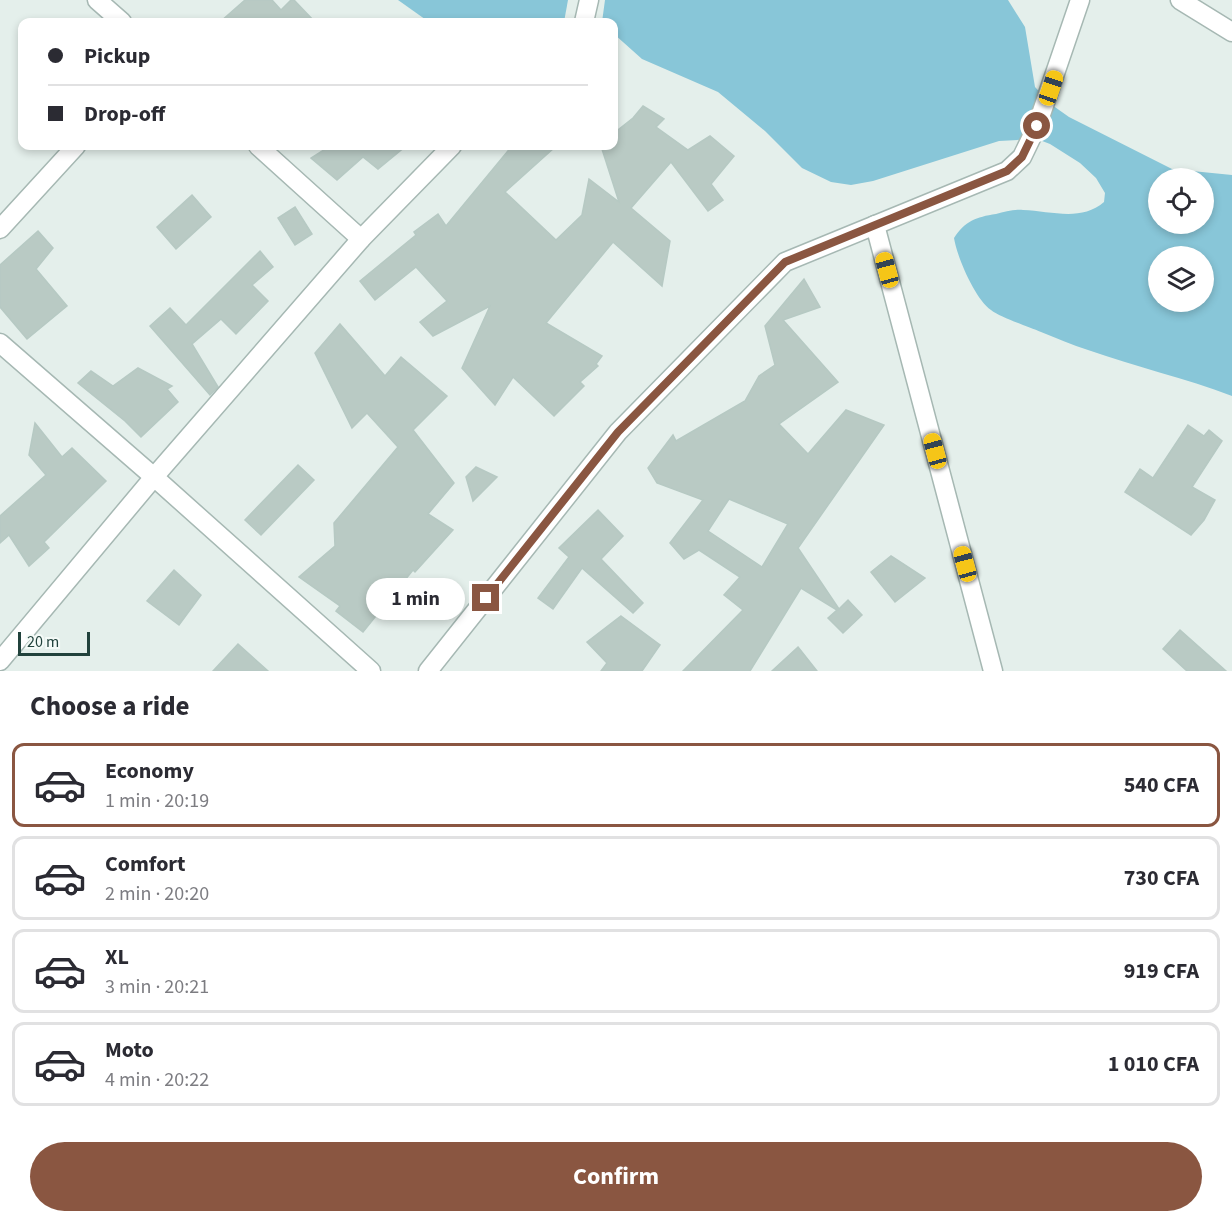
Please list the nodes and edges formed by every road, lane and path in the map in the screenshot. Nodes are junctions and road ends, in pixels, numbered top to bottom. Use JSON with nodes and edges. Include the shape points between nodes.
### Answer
{"nodes":[{"id":1,"x":97,"y":0,"type":"edge"},
{"id":2,"x":589,"y":0,"type":"edge"},
{"id":3,"x":1080,"y":0,"type":"edge"},
{"id":4,"x":1180,"y":0,"type":"edge"},
{"id":5,"x":117,"y":18,"type":"edge"},
{"id":6,"x":585,"y":18,"type":"edge"},
{"id":7,"x":1232,"y":32,"type":"edge"},
{"id":8,"x":72,"y":150,"type":"edge"},
{"id":9,"x":262,"y":150,"type":"edge"},
{"id":10,"x":448,"y":150,"type":"edge"},
{"id":11,"x":875,"y":225,"type":"junction"},
{"id":12,"x":0,"y":229,"type":"edge"},
{"id":13,"x":361,"y":239,"type":"junction"},
{"id":14,"x":0,"y":343,"type":"edge"},
{"id":15,"x":154,"y":477,"type":"junction"},
{"id":16,"x":0,"y":661,"type":"edge"},
{"id":17,"x":371,"y":671,"type":"edge"},
{"id":18,"x":428,"y":671,"type":"edge"},
{"id":19,"x":993,"y":671,"type":"edge"}],
"edges":[{"from":1,"to":5,"type":"street"},
{"from":2,"to":6,"type":"street"},
{"from":3,"to":11,"type":"street","via":[[1037,126],[1022,157],[1007,171]]},
{"from":4,"to":7,"type":"street"},
{"from":8,"to":12,"type":"street"},
{"from":9,"to":13,"type":"street"},
{"from":10,"to":13,"type":"street"},
{"from":11,"to":18,"type":"street","via":[[785,262],[618,432]]},
{"from":11,"to":19,"type":"street"},
{"from":13,"to":15,"type":"street"},
{"from":14,"to":15,"type":"street"},
{"from":15,"to":16,"type":"street"},
{"from":15,"to":17,"type":"street"}]}
